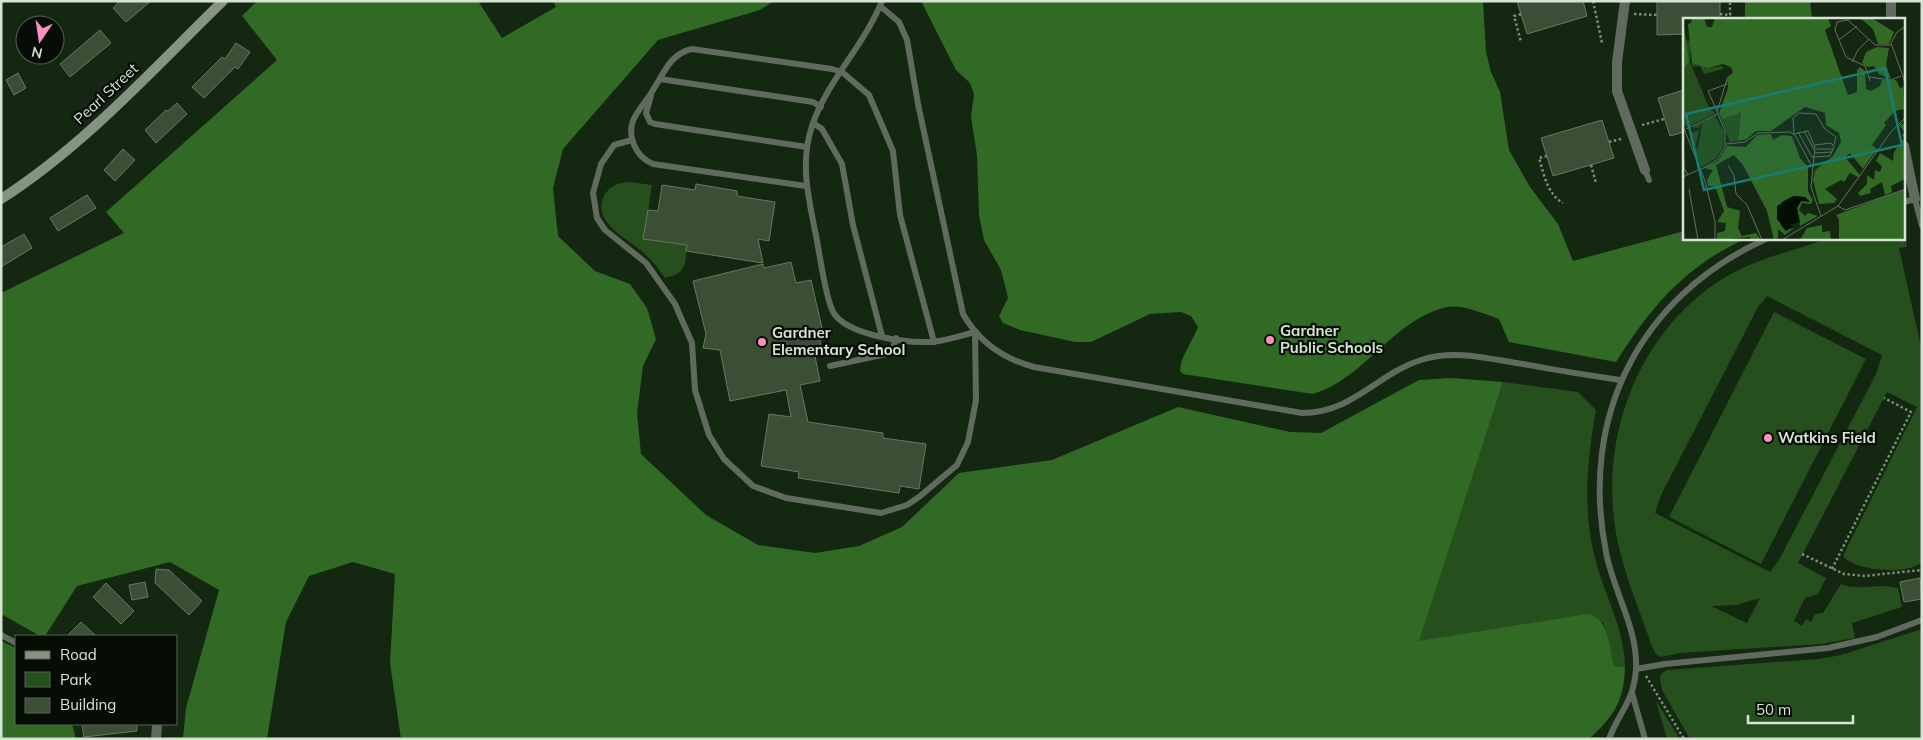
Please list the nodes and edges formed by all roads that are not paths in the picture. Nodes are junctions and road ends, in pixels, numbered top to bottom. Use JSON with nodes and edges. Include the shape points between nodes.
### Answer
{"nodes":[{"id":1,"x":223,"y":1,"type":"edge"},
{"id":2,"x":1625,"y":1,"type":"edge"},
{"id":3,"x":1891,"y":1,"type":"edge"},
{"id":4,"x":881,"y":4,"type":"edge"},
{"id":5,"x":1891,"y":18,"type":"edge"},
{"id":6,"x":842,"y":72,"type":"junction"},
{"id":7,"x":660,"y":79,"type":"junction"},
{"id":8,"x":652,"y":93,"type":"junction"},
{"id":9,"x":821,"y":107,"type":"junction"},
{"id":10,"x":813,"y":123,"type":"junction"},
{"id":11,"x":632,"y":140,"type":"junction"},
{"id":12,"x":806,"y":147,"type":"junction"},
{"id":13,"x":1906,"y":154,"type":"edge"},
{"id":14,"x":1647,"y":175,"type":"dead end"},
{"id":15,"x":806,"y":186,"type":"junction"},
{"id":16,"x":1,"y":199,"type":"edge"},
{"id":17,"x":1918,"y":203,"type":"edge"},
{"id":18,"x":1922,"y":226,"type":"edge"},
{"id":19,"x":1764,"y":240,"type":"edge"},
{"id":20,"x":975,"y":332,"type":"junction"},
{"id":21,"x":882,"y":336,"type":"junction"},
{"id":22,"x":896,"y":338,"type":"junction"},
{"id":23,"x":934,"y":342,"type":"junction"},
{"id":24,"x":830,"y":366,"type":"dead end"},
{"id":25,"x":1620,"y":380,"type":"junction"},
{"id":26,"x":1922,"y":620,"type":"edge"},
{"id":27,"x":1,"y":635,"type":"edge"},
{"id":28,"x":15,"y":642,"type":"edge"},
{"id":29,"x":1638,"y":669,"type":"junction"},
{"id":30,"x":1632,"y":692,"type":"junction"},
{"id":31,"x":157,"y":725,"type":"edge"},
{"id":32,"x":156,"y":739,"type":"edge"},
{"id":33,"x":1609,"y":739,"type":"edge"},
{"id":34,"x":1645,"y":739,"type":"edge"}],
"edges":[{"from":1,"to":16,"type":"main road","name":"Pearl Street","via":[[76,143]]},
{"from":2,"to":14,"type":"street","via":[[1617,82],[1619,99]]},
{"from":3,"to":5,"type":"street"},
{"from":4,"to":6,"type":"lane"},
{"from":4,"to":20,"type":"lane","via":[[905,32],[958,296],[963,314]]},
{"from":6,"to":7,"type":"lane","via":[[692,49],[671,60]]},
{"from":6,"to":9,"type":"lane"},
{"from":6,"to":23,"type":"lane","via":[[869,95],[892,150],[900,215]]},
{"from":7,"to":8,"type":"lane"},
{"from":7,"to":9,"type":"lane","via":[[813,102]]},
{"from":8,"to":11,"type":"lane","via":[[633,118]]},
{"from":8,"to":12,"type":"lane","via":[[646,113],[650,122],[655,124]]},
{"from":9,"to":10,"type":"lane"},
{"from":10,"to":12,"type":"lane"},
{"from":10,"to":21,"type":"lane","via":[[820,126],[842,164],[853,225]]},
{"from":11,"to":15,"type":"lane","via":[[642,157],[659,166]]},
{"from":11,"to":20,"type":"lane","via":[[614,146],[601,164],[593,193],[597,218],[605,230],[646,263],[675,304],[692,343],[695,390],[709,435],[728,464],[753,486],[786,498],[873,512],[894,510],[919,497],[957,465],[968,442],[976,400]]},
{"from":12,"to":15,"type":"lane"},
{"from":13,"to":17,"type":"street"},
{"from":15,"to":21,"type":"lane","via":[[832,311],[848,327]]},
{"from":17,"to":18,"type":"lane"},
{"from":19,"to":25,"type":"lane","via":[[1725,260],[1678,299],[1646,335]]},
{"from":20,"to":23,"type":"lane"},
{"from":20,"to":25,"type":"lane","via":[[1009,359],[1034,367],[1302,413],[1342,406],[1409,364],[1444,355],[1470,356]]},
{"from":21,"to":22,"type":"lane"},
{"from":22,"to":23,"type":"lane"},
{"from":22,"to":24,"type":"lane","via":[[893,348],[886,354]]},
{"from":25,"to":29,"type":"lane","via":[[1606,424],[1599,501],[1606,555],[1630,626]]},
{"from":26,"to":29,"type":"lane","via":[[1877,637],[1828,648]]},
{"from":27,"to":28,"type":"lane"},
{"from":29,"to":30,"type":"lane"},
{"from":30,"to":33,"type":"lane","via":[[1628,706]]},
{"from":30,"to":34,"type":"lane"},
{"from":31,"to":32,"type":"street"}]}
